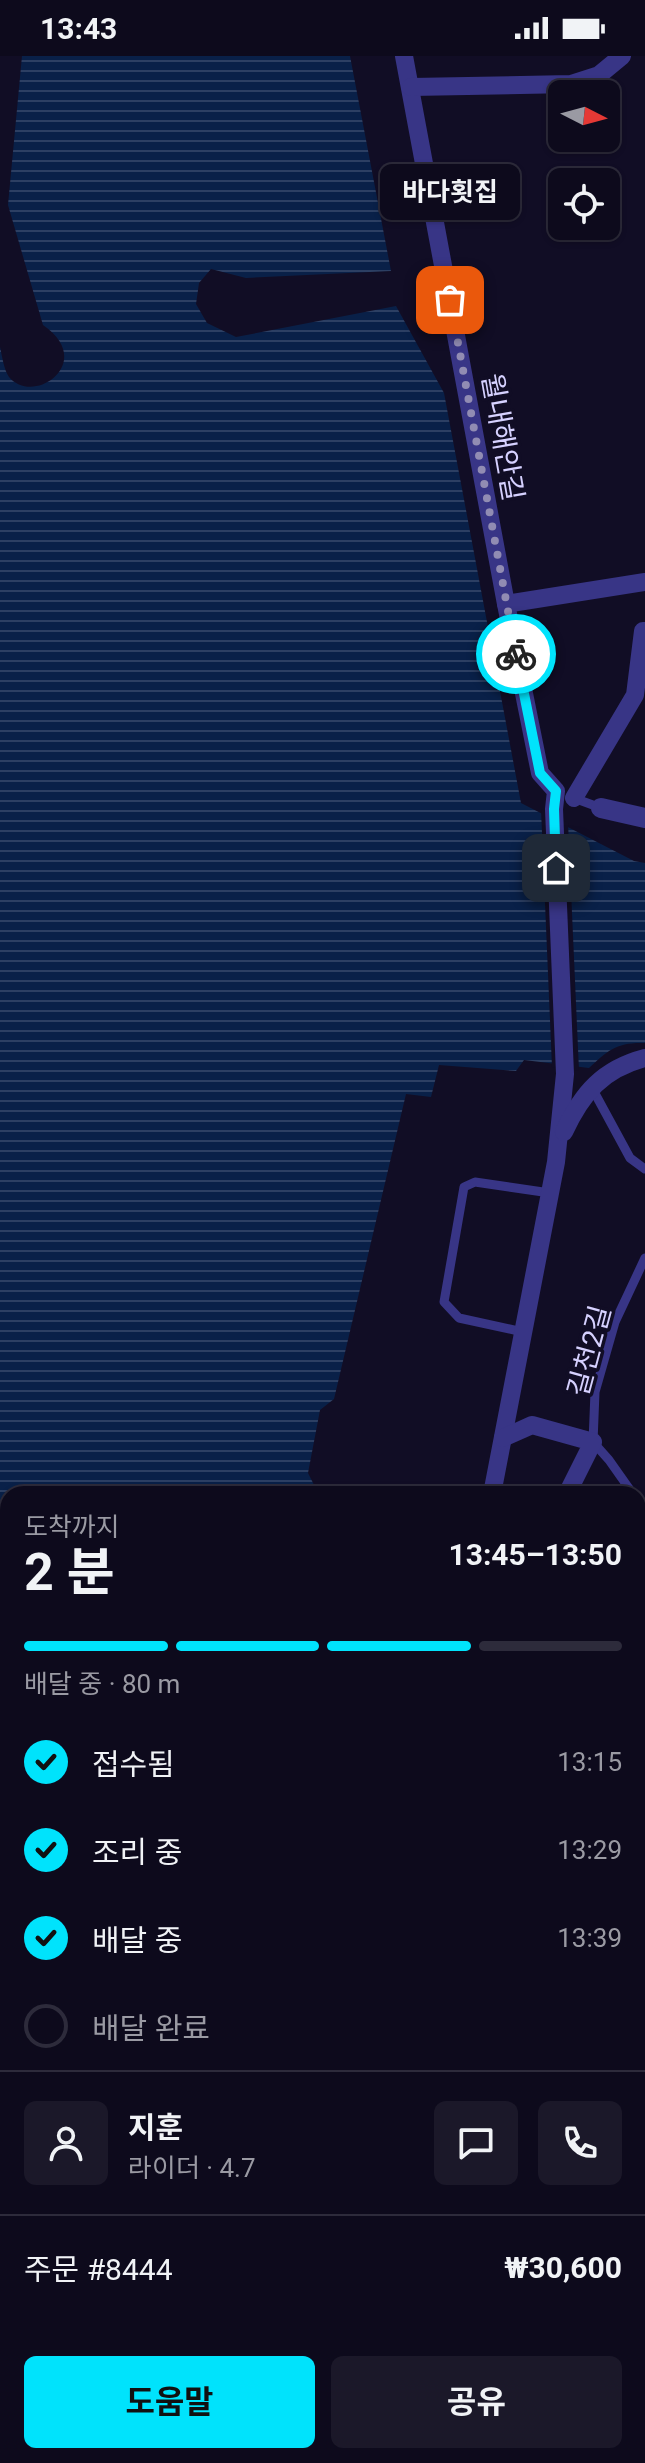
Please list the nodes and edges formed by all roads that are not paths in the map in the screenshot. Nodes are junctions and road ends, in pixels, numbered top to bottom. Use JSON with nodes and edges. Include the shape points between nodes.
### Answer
{"nodes":[{"id":1,"x":404,"y":56,"type":"edge"},
{"id":2,"x":622,"y":56,"type":"edge"},
{"id":3,"x":411,"y":87,"type":"junction"},
{"id":4,"x":645,"y":582,"type":"edge"},
{"id":5,"x":506,"y":604,"type":"junction"},
{"id":6,"x":645,"y":631,"type":"edge"},
{"id":7,"x":562,"y":799,"type":"junction"},
{"id":8,"x":601,"y":808,"type":"joint"},
{"id":9,"x":645,"y":818,"type":"edge"},
{"id":10,"x":645,"y":1058,"type":"edge"},
{"id":11,"x":592,"y":1088,"type":"junction"},
{"id":12,"x":556,"y":1162,"type":"junction"},
{"id":13,"x":645,"y":1169,"type":"edge"},
{"id":14,"x":550,"y":1193,"type":"junction"},
{"id":15,"x":645,"y":1258,"type":"edge"},
{"id":16,"x":523,"y":1332,"type":"junction"},
{"id":17,"x":503,"y":1438,"type":"junction"},
{"id":18,"x":593,"y":1442,"type":"junction"},
{"id":19,"x":494,"y":1486,"type":"edge"},
{"id":20,"x":571,"y":1486,"type":"edge"},
{"id":21,"x":627,"y":1486,"type":"edge"}],
"edges":[{"from":1,"to":3,"type":"street","name":"월내해안길"},
{"from":2,"to":3,"type":"street","via":[[599,75],[571,84]]},
{"from":3,"to":5,"type":"street","name":"월내해안길"},
{"from":4,"to":5,"type":"street"},
{"from":5,"to":7,"type":"street","name":"월내해안길","via":[[540,773]]},
{"from":6,"to":7,"type":"street","via":[[635,695]]},
{"from":7,"to":8,"type":"lane"},
{"from":7,"to":12,"type":"street","via":[[565,1074]]},
{"from":8,"to":9,"type":"street"},
{"from":10,"to":11,"type":"street","via":[[617,1067]]},
{"from":11,"to":12,"type":"street","via":[[565,1130]]},
{"from":11,"to":13,"type":"lane","via":[[630,1158]]},
{"from":12,"to":14,"type":"street"},
{"from":14,"to":16,"type":"street"},
{"from":14,"to":16,"type":"lane","via":[[475,1182],[464,1187],[444,1302],[459,1318]]},
{"from":15,"to":18,"type":"lane","name":"길천2길","via":[[615,1322],[595,1392]]},
{"from":16,"to":17,"type":"street"},
{"from":17,"to":18,"type":"street","via":[[532,1425]]},
{"from":17,"to":19,"type":"street"},
{"from":18,"to":20,"type":"street"},
{"from":18,"to":21,"type":"lane","name":"길천2길"}]}
